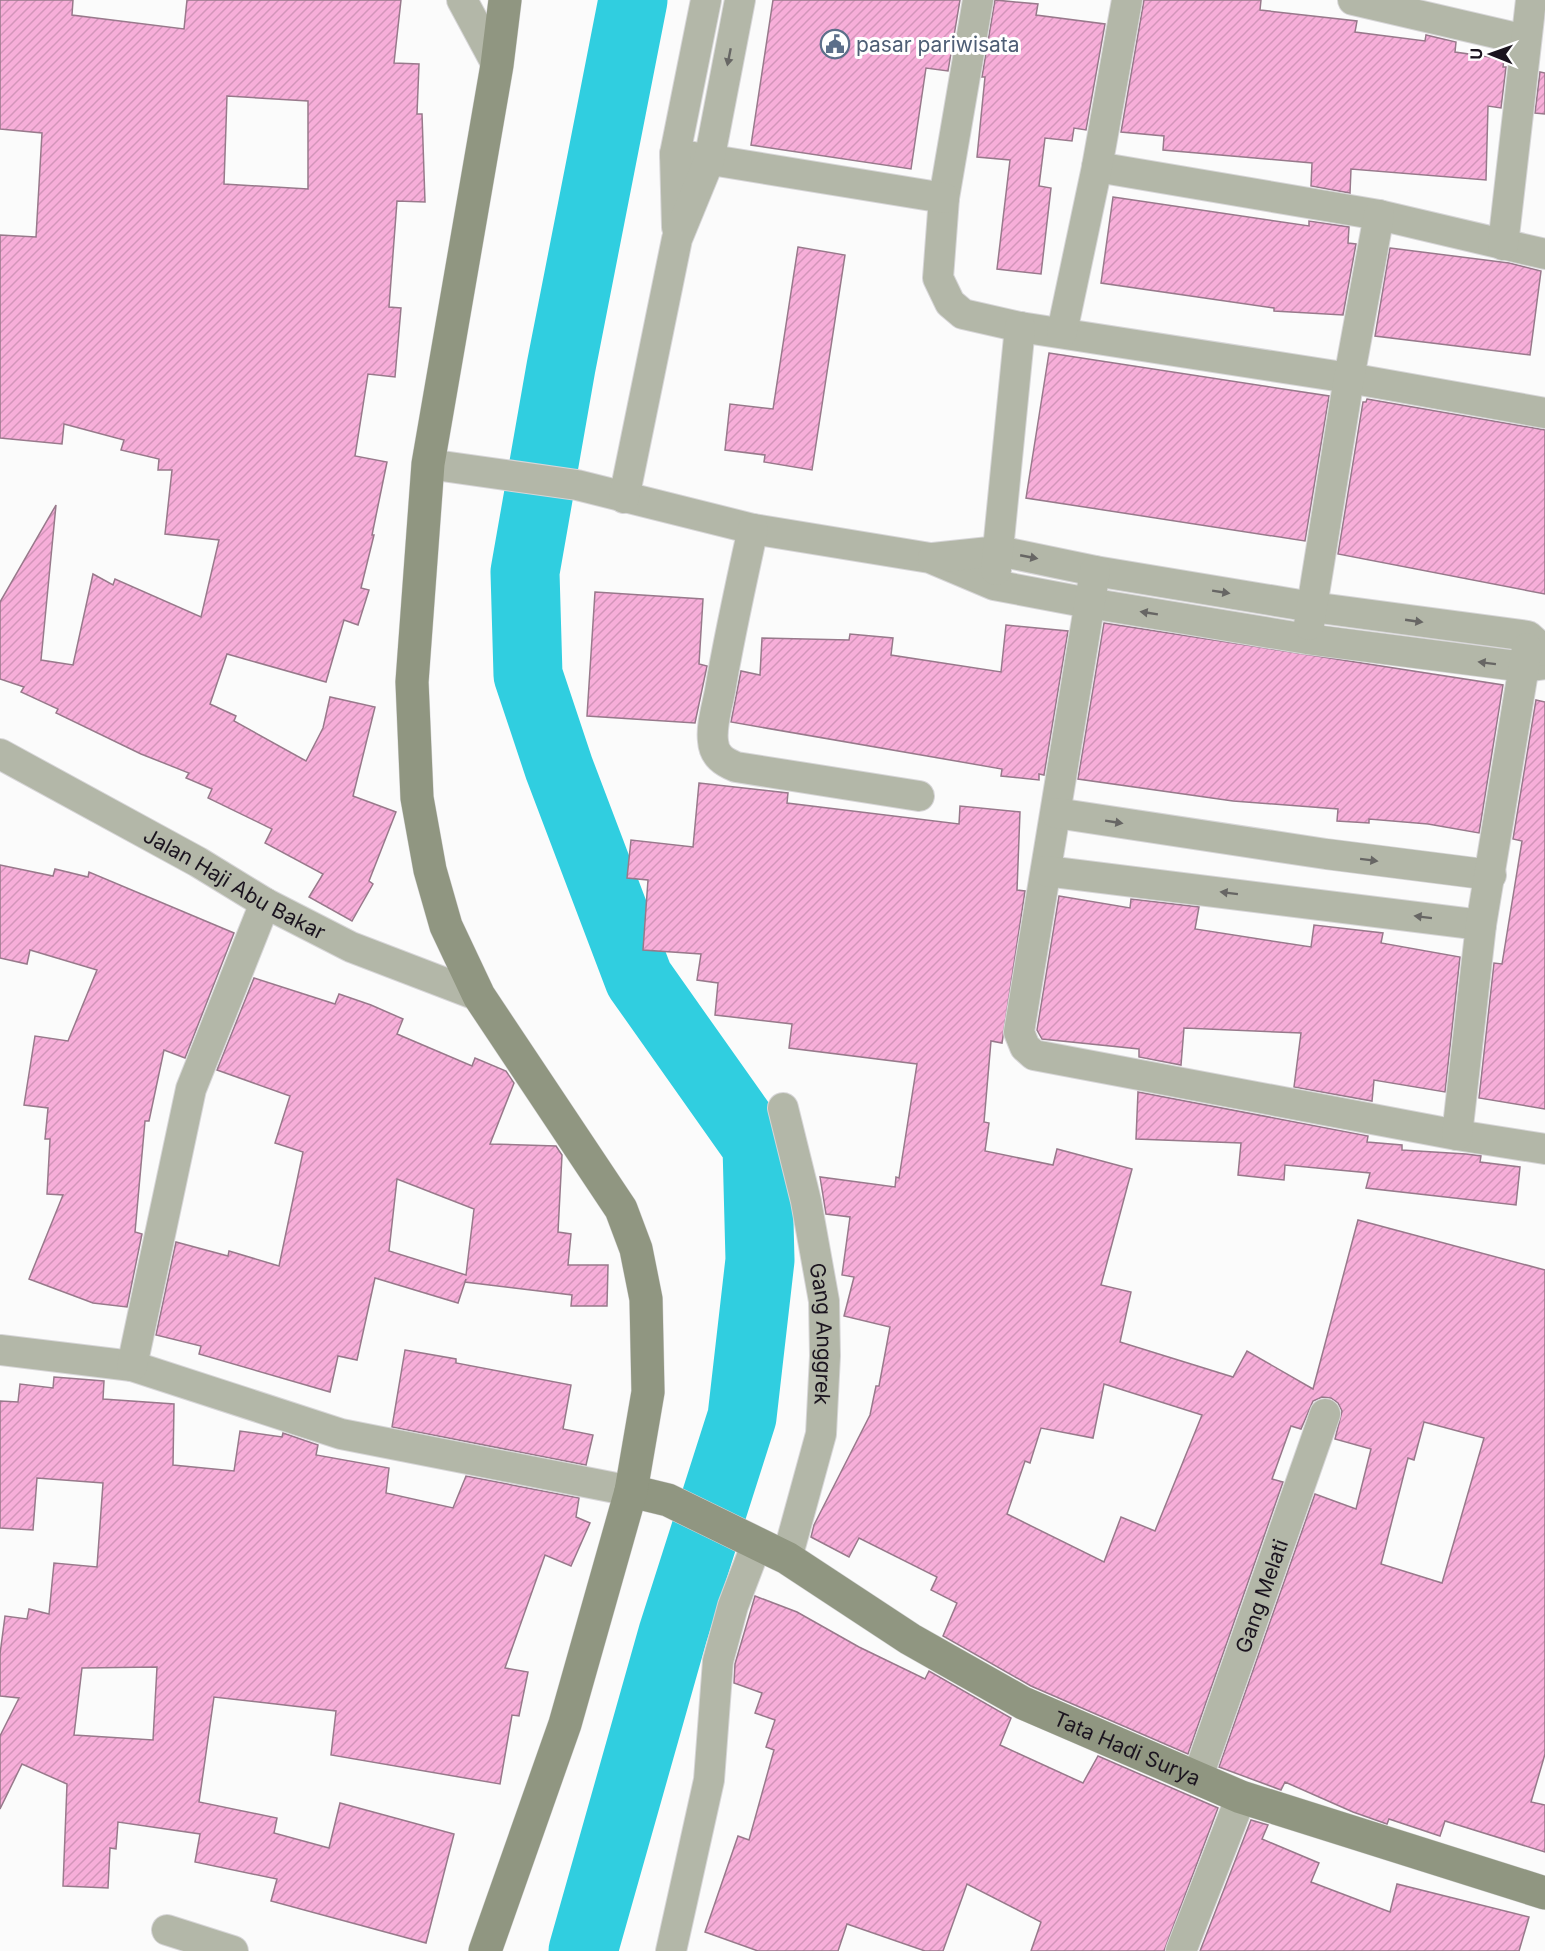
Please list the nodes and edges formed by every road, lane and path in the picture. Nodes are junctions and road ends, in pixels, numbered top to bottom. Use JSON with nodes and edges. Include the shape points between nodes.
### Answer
{"nodes":[{"id":1,"x":462,"y":0,"type":"edge"},
{"id":2,"x":705,"y":0,"type":"edge"},
{"id":3,"x":740,"y":0,"type":"edge"},
{"id":4,"x":978,"y":0,"type":"edge"},
{"id":5,"x":1128,"y":0,"type":"edge"},
{"id":6,"x":1353,"y":0,"type":"edge"},
{"id":7,"x":1531,"y":0,"type":"edge"},
{"id":8,"x":506,"y":5,"type":"edge"},
{"id":9,"x":1525,"y":40,"type":"junction"},
{"id":10,"x":497,"y":65,"type":"junction"},
{"id":11,"x":675,"y":154,"type":"junction"},
{"id":12,"x":709,"y":161,"type":"junction"},
{"id":13,"x":1098,"y":167,"type":"junction"},
{"id":14,"x":944,"y":198,"type":"junction"},
{"id":15,"x":1379,"y":215,"type":"junction"},
{"id":16,"x":677,"y":239,"type":"junction"},
{"id":17,"x":1503,"y":244,"type":"junction"},
{"id":18,"x":1545,"y":254,"type":"edge"},
{"id":19,"x":1020,"y":327,"type":"junction"},
{"id":20,"x":1062,"y":332,"type":"junction"},
{"id":21,"x":1349,"y":378,"type":"junction"},
{"id":22,"x":1545,"y":413,"type":"edge"},
{"id":23,"x":428,"y":464,"type":"junction"},
{"id":24,"x":624,"y":498,"type":"junction"},
{"id":25,"x":753,"y":529,"type":"junction"},
{"id":26,"x":999,"y":551,"type":"junction"},
{"id":27,"x":930,"y":558,"type":"junction"},
{"id":28,"x":1095,"y":571,"type":"junction"},
{"id":29,"x":994,"y":585,"type":"junction"},
{"id":30,"x":1089,"y":603,"type":"junction"},
{"id":31,"x":1312,"y":607,"type":"junction"},
{"id":32,"x":1307,"y":639,"type":"junction"},
{"id":33,"x":1536,"y":655,"type":"edge"},
{"id":34,"x":0,"y":754,"type":"edge"},
{"id":35,"x":919,"y":796,"type":"dead end"},
{"id":36,"x":1056,"y":813,"type":"junction"},
{"id":37,"x":1326,"y":854,"type":"junction"},
{"id":38,"x":1046,"y":871,"type":"junction"},
{"id":39,"x":1491,"y":875,"type":"junction"},
{"id":40,"x":265,"y":903,"type":"junction"},
{"id":41,"x":1318,"y":903,"type":"junction"},
{"id":42,"x":1481,"y":925,"type":"junction"},
{"id":43,"x":479,"y":996,"type":"junction"},
{"id":44,"x":783,"y":1108,"type":"dead end"},
{"id":45,"x":1457,"y":1135,"type":"junction"},
{"id":46,"x":1545,"y":1149,"type":"edge"},
{"id":47,"x":0,"y":1350,"type":"edge"},
{"id":48,"x":132,"y":1366,"type":"junction"},
{"id":49,"x":1325,"y":1414,"type":"dead end"},
{"id":50,"x":632,"y":1491,"type":"junction"},
{"id":51,"x":748,"y":1539,"type":"junction"},
{"id":52,"x":788,"y":1558,"type":"junction"},
{"id":53,"x":1197,"y":1779,"type":"junction"},
{"id":54,"x":1241,"y":1797,"type":"junction"},
{"id":55,"x":1545,"y":1893,"type":"edge"},
{"id":56,"x":167,"y":1930,"type":"dead end"},
{"id":57,"x":233,"y":1951,"type":"edge"},
{"id":58,"x":485,"y":1951,"type":"edge"},
{"id":59,"x":671,"y":1951,"type":"edge"},
{"id":60,"x":1181,"y":1951,"type":"edge"}],
"edges":[{"from":1,"to":10,"type":"street"},
{"from":2,"to":11,"type":"street"},
{"from":3,"to":12,"type":"street","one_way":true},
{"from":4,"to":14,"type":"street"},
{"from":5,"to":13,"type":"street"},
{"from":6,"to":9,"type":"street"},
{"from":7,"to":9,"type":"street"},
{"from":8,"to":10,"type":"street"},
{"from":9,"to":17,"type":"street"},
{"from":10,"to":23,"type":"street"},
{"from":11,"to":12,"type":"street"},
{"from":11,"to":16,"type":"street"},
{"from":12,"to":14,"type":"street"},
{"from":12,"to":16,"type":"street"},
{"from":13,"to":15,"type":"street"},
{"from":13,"to":20,"type":"street"},
{"from":14,"to":19,"type":"street","via":[[938,278],[943,292],[963,314]]},
{"from":15,"to":17,"type":"street"},
{"from":15,"to":21,"type":"street"},
{"from":16,"to":24,"type":"street"},
{"from":17,"to":18,"type":"street"},
{"from":19,"to":20,"type":"street"},
{"from":19,"to":26,"type":"street"},
{"from":20,"to":21,"type":"street"},
{"from":21,"to":22,"type":"street"},
{"from":21,"to":31,"type":"street"},
{"from":23,"to":24,"type":"street","via":[[560,482]]},
{"from":23,"to":43,"type":"street","via":[[412,682],[417,798],[430,870],[446,926]]},
{"from":24,"to":25,"type":"street"},
{"from":25,"to":27,"type":"street"},
{"from":25,"to":35,"type":"street","via":[[729,634],[712,740],[718,755],[736,767]]},
{"from":26,"to":27,"type":"street"},
{"from":26,"to":28,"type":"street","one_way":true},
{"from":26,"to":29,"type":"street"},
{"from":27,"to":29,"type":"street"},
{"from":28,"to":30,"type":"street"},
{"from":28,"to":31,"type":"street","one_way":true},
{"from":29,"to":30,"type":"street"},
{"from":32,"to":30,"type":"street","one_way":true},
{"from":30,"to":36,"type":"street"},
{"from":31,"to":32,"type":"street"},
{"from":31,"to":33,"type":"street","one_way":true},
{"from":33,"to":32,"type":"street","one_way":true},
{"from":33,"to":39,"type":"street"},
{"from":34,"to":40,"type":"street","name":"Jalan Haji Abu Bakar"},
{"from":36,"to":37,"type":"street","one_way":true},
{"from":36,"to":38,"type":"street"},
{"from":37,"to":39,"type":"street","one_way":true},
{"from":37,"to":41,"type":"street"},
{"from":41,"to":38,"type":"street","one_way":true},
{"from":38,"to":45,"type":"street","via":[[1019,1032],[1021,1041],[1034,1054]]},
{"from":39,"to":42,"type":"street"},
{"from":40,"to":43,"type":"street","name":"Jalan Haji Abu Bakar","via":[[351,946]]},
{"from":40,"to":48,"type":"street","via":[[191,1089]]},
{"from":42,"to":41,"type":"street","one_way":true},
{"from":42,"to":45,"type":"street"},
{"from":43,"to":50,"type":"street","via":[[621,1209],[636,1249],[646,1299],[648,1392]]},
{"from":44,"to":52,"type":"street","name":"Gang Anggrek","via":[[823,1291],[825,1356],[821,1434]]},
{"from":45,"to":46,"type":"street"},
{"from":47,"to":48,"type":"street"},
{"from":48,"to":50,"type":"street","via":[[341,1434]]},
{"from":49,"to":53,"type":"street","name":"Gang Melati"},
{"from":50,"to":51,"type":"street","name":"Tata Hadi Surya","via":[[668,1500]]},
{"from":50,"to":58,"type":"street","via":[[565,1724]]},
{"from":51,"to":52,"type":"street","name":"Tata Hadi Surya"},
{"from":51,"to":59,"type":"street","via":[[718,1661],[710,1780]]},
{"from":52,"to":53,"type":"street","name":"Tata Hadi Surya","via":[[910,1639],[1023,1702]]},
{"from":53,"to":54,"type":"street","name":"Tata Hadi Surya"},
{"from":54,"to":55,"type":"street","name":"Tata Hadi Surya"},
{"from":54,"to":60,"type":"street"},
{"from":56,"to":57,"type":"street"}]}
